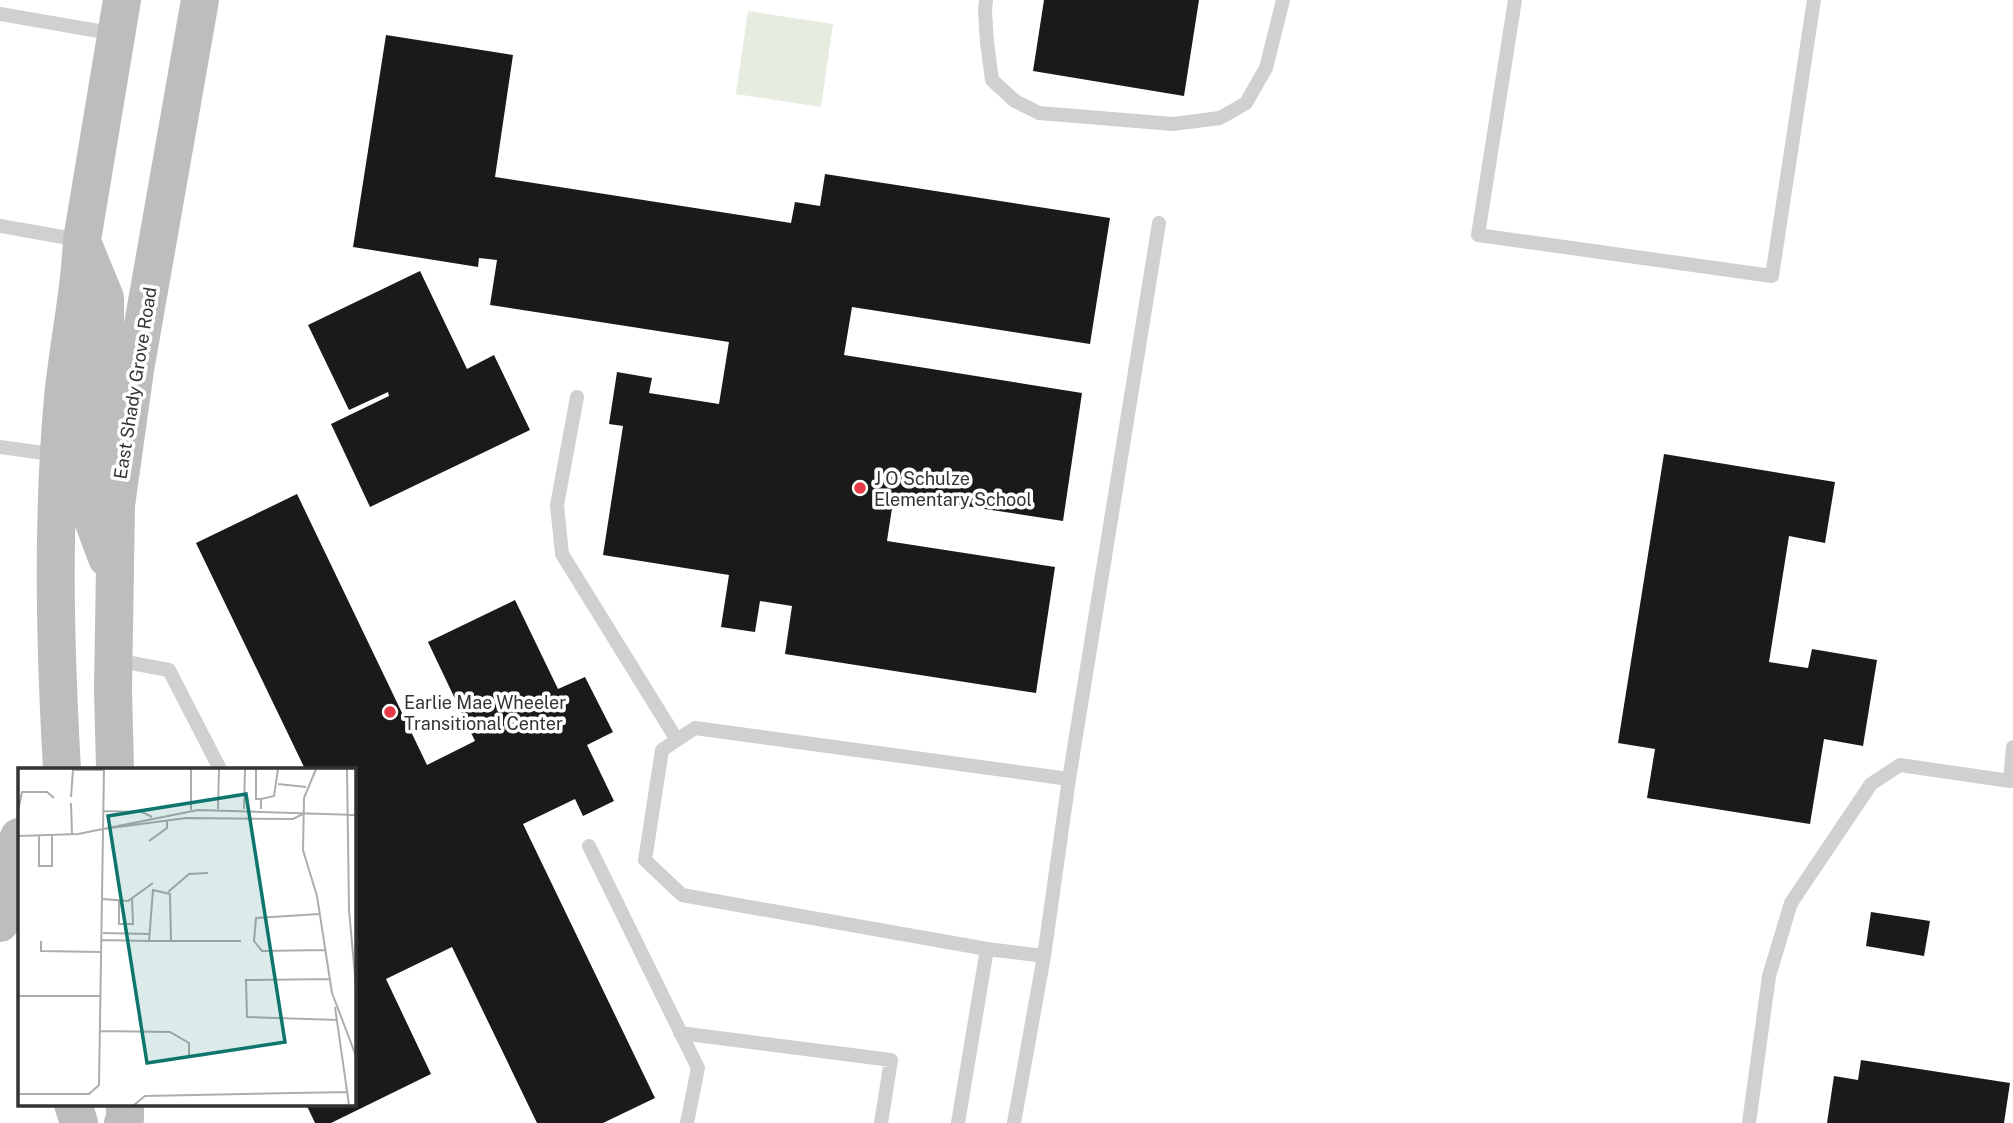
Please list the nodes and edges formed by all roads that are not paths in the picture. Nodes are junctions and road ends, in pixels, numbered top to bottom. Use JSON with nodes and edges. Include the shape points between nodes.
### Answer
{"nodes":[{"id":1,"x":200,"y":0,"type":"edge"},
{"id":2,"x":986,"y":0,"type":"edge"},
{"id":3,"x":1283,"y":0,"type":"edge"},
{"id":4,"x":1514,"y":0,"type":"edge"},
{"id":5,"x":1814,"y":0,"type":"edge"},
{"id":6,"x":0,"y":14,"type":"edge"},
{"id":7,"x":119,"y":17,"type":"edge"},
{"id":8,"x":1158,"y":223,"type":"dead end"},
{"id":9,"x":0,"y":226,"type":"edge"},
{"id":10,"x":82,"y":240,"type":"junction"},
{"id":11,"x":577,"y":397,"type":"dead end"},
{"id":12,"x":0,"y":447,"type":"edge"},
{"id":13,"x":60,"y":456,"type":"junction"},
{"id":14,"x":115,"y":580,"type":"junction"},
{"id":15,"x":113,"y":659,"type":"junction"},
{"id":16,"x":677,"y":740,"type":"junction"},
{"id":17,"x":2013,"y":747,"type":"edge"},
{"id":18,"x":62,"y":768,"type":"edge"},
{"id":19,"x":115,"y":768,"type":"edge"},
{"id":20,"x":219,"y":768,"type":"edge"},
{"id":21,"x":1069,"y":779,"type":"junction"},
{"id":22,"x":18,"y":839,"type":"edge"},
{"id":23,"x":589,"y":846,"type":"dead end"},
{"id":24,"x":0,"y":923,"type":"edge"},
{"id":25,"x":988,"y":949,"type":"junction"},
{"id":26,"x":1044,"y":956,"type":"junction"},
{"id":27,"x":680,"y":1033,"type":"junction"},
{"id":28,"x":74,"y":1106,"type":"edge"},
{"id":29,"x":79,"y":1123,"type":"edge"},
{"id":30,"x":687,"y":1123,"type":"edge"},
{"id":31,"x":881,"y":1123,"type":"edge"},
{"id":32,"x":958,"y":1123,"type":"edge"},
{"id":33,"x":1014,"y":1123,"type":"edge"},
{"id":34,"x":1749,"y":1123,"type":"edge"}],
"edges":[{"from":1,"to":14,"type":"main road","name":"East Shady Grove Road","via":[[135,370],[116,505]]},
{"from":2,"to":3,"type":"lane","via":[[992,80],[1015,101],[1039,113],[1173,124],[1220,118],[1246,103],[1266,68]]},
{"from":4,"to":5,"type":"lane","via":[[1478,235],[1772,276]]},
{"from":6,"to":7,"type":"lane"},
{"from":7,"to":10,"type":"main road"},
{"from":8,"to":21,"type":"lane"},
{"from":9,"to":10,"type":"lane"},
{"from":10,"to":13,"type":"main road"},
{"from":10,"to":14,"type":"main road","via":[[105,298],[105,361],[87,474],[87,504]]},
{"from":11,"to":16,"type":"lane","via":[[557,505],[562,554]]},
{"from":12,"to":13,"type":"lane"},
{"from":13,"to":18,"type":"main road","via":[[57,675]]},
{"from":14,"to":15,"type":"main road","name":"East Shady Grove Road"},
{"from":15,"to":19,"type":"main road","name":"East Shady Grove Road"},
{"from":15,"to":20,"type":"lane","via":[[169,670]]},
{"from":16,"to":21,"type":"lane","via":[[695,728]]},
{"from":16,"to":25,"type":"lane","via":[[662,750],[645,860],[682,895]]},
{"from":17,"to":34,"type":"lane","via":[[2010,781],[1900,765],[1871,784],[1791,902],[1769,976]]},
{"from":21,"to":26,"type":"lane"},
{"from":22,"to":24,"type":"main road"},
{"from":23,"to":27,"type":"lane"},
{"from":25,"to":26,"type":"lane"},
{"from":25,"to":32,"type":"lane"},
{"from":26,"to":33,"type":"lane"},
{"from":27,"to":30,"type":"lane","via":[[698,1068]]},
{"from":27,"to":31,"type":"lane","via":[[891,1060]]},
{"from":28,"to":29,"type":"main road"}]}
